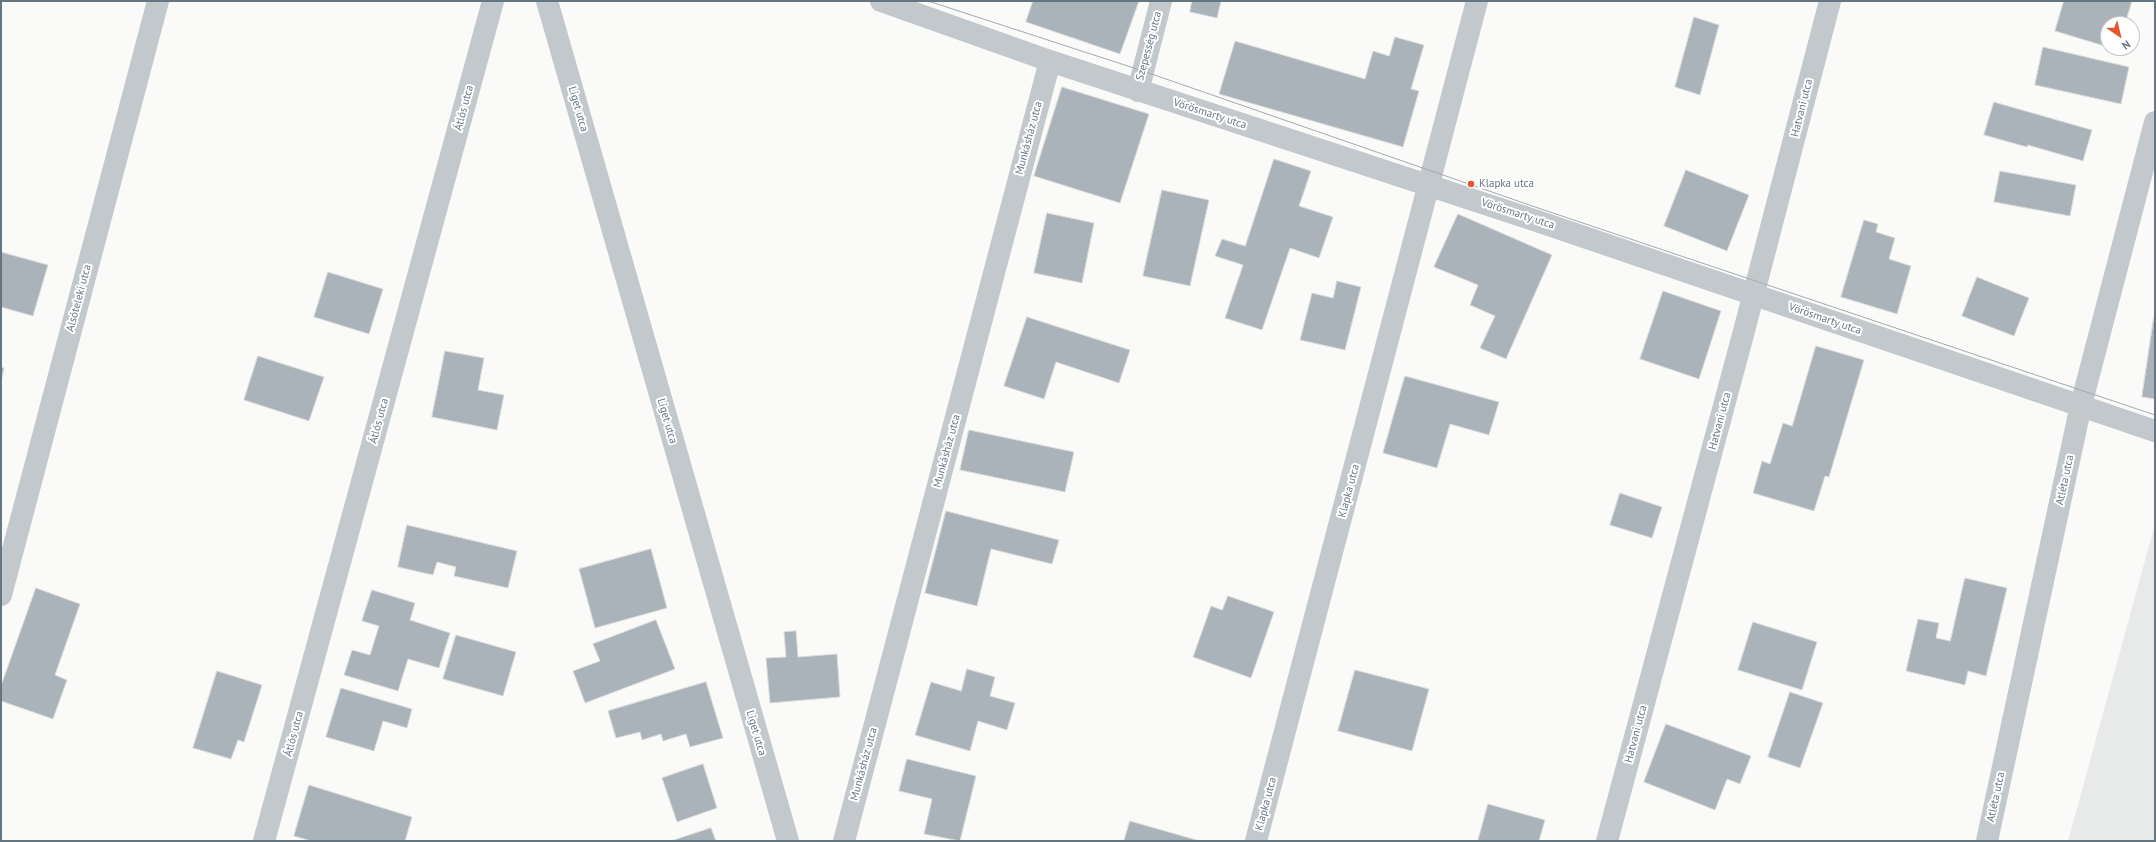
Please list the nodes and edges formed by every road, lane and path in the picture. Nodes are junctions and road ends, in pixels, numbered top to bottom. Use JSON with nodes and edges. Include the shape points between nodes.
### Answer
{"nodes":[{"id":1,"x":158,"y":1,"type":"edge"},
{"id":2,"x":493,"y":1,"type":"edge"},
{"id":3,"x":547,"y":1,"type":"edge"},
{"id":4,"x":1161,"y":1,"type":"edge"},
{"id":5,"x":1477,"y":1,"type":"edge"},
{"id":6,"x":1830,"y":1,"type":"edge"},
{"id":7,"x":888,"y":2,"type":"edge"},
{"id":8,"x":1050,"y":61,"type":"junction"},
{"id":9,"x":1138,"y":91,"type":"junction"},
{"id":10,"x":2155,"y":122,"type":"edge"},
{"id":11,"x":1430,"y":185,"type":"junction"},
{"id":12,"x":1754,"y":295,"type":"junction"},
{"id":13,"x":2081,"y":405,"type":"junction"},
{"id":14,"x":2155,"y":431,"type":"edge"},
{"id":15,"x":1,"y":595,"type":"edge"},
{"id":16,"x":264,"y":841,"type":"edge"},
{"id":17,"x":788,"y":841,"type":"edge"},
{"id":18,"x":844,"y":841,"type":"edge"},
{"id":19,"x":1256,"y":841,"type":"edge"},
{"id":20,"x":1607,"y":841,"type":"edge"},
{"id":21,"x":1987,"y":841,"type":"edge"}],
"edges":[{"from":1,"to":15,"type":"street","name":"Alsóteleki utca"},
{"from":2,"to":16,"type":"street","name":"Átlós utca"},
{"from":3,"to":17,"type":"street","name":"Liget utca"},
{"from":4,"to":9,"type":"street","name":"Szepesség utca"},
{"from":5,"to":11,"type":"street","name":"Klapka utca"},
{"from":6,"to":12,"type":"street","name":"Hatvani utca"},
{"from":7,"to":8,"type":"street","name":"Vörösmarty utca"},
{"from":8,"to":9,"type":"street","name":"Vörösmarty utca"},
{"from":8,"to":18,"type":"street","name":"Munkásház utca"},
{"from":9,"to":11,"type":"street","name":"Vörösmarty utca"},
{"from":10,"to":13,"type":"street","name":"Atléta utca"},
{"from":11,"to":12,"type":"street","name":"Vörösmarty utca"},
{"from":11,"to":19,"type":"street","name":"Klapka utca"},
{"from":12,"to":13,"type":"street","name":"Vörösmarty utca"},
{"from":12,"to":20,"type":"street","name":"Hatvani utca"},
{"from":13,"to":14,"type":"street","name":"Vörösmarty utca"},
{"from":13,"to":21,"type":"street","name":"Atléta utca"}]}
